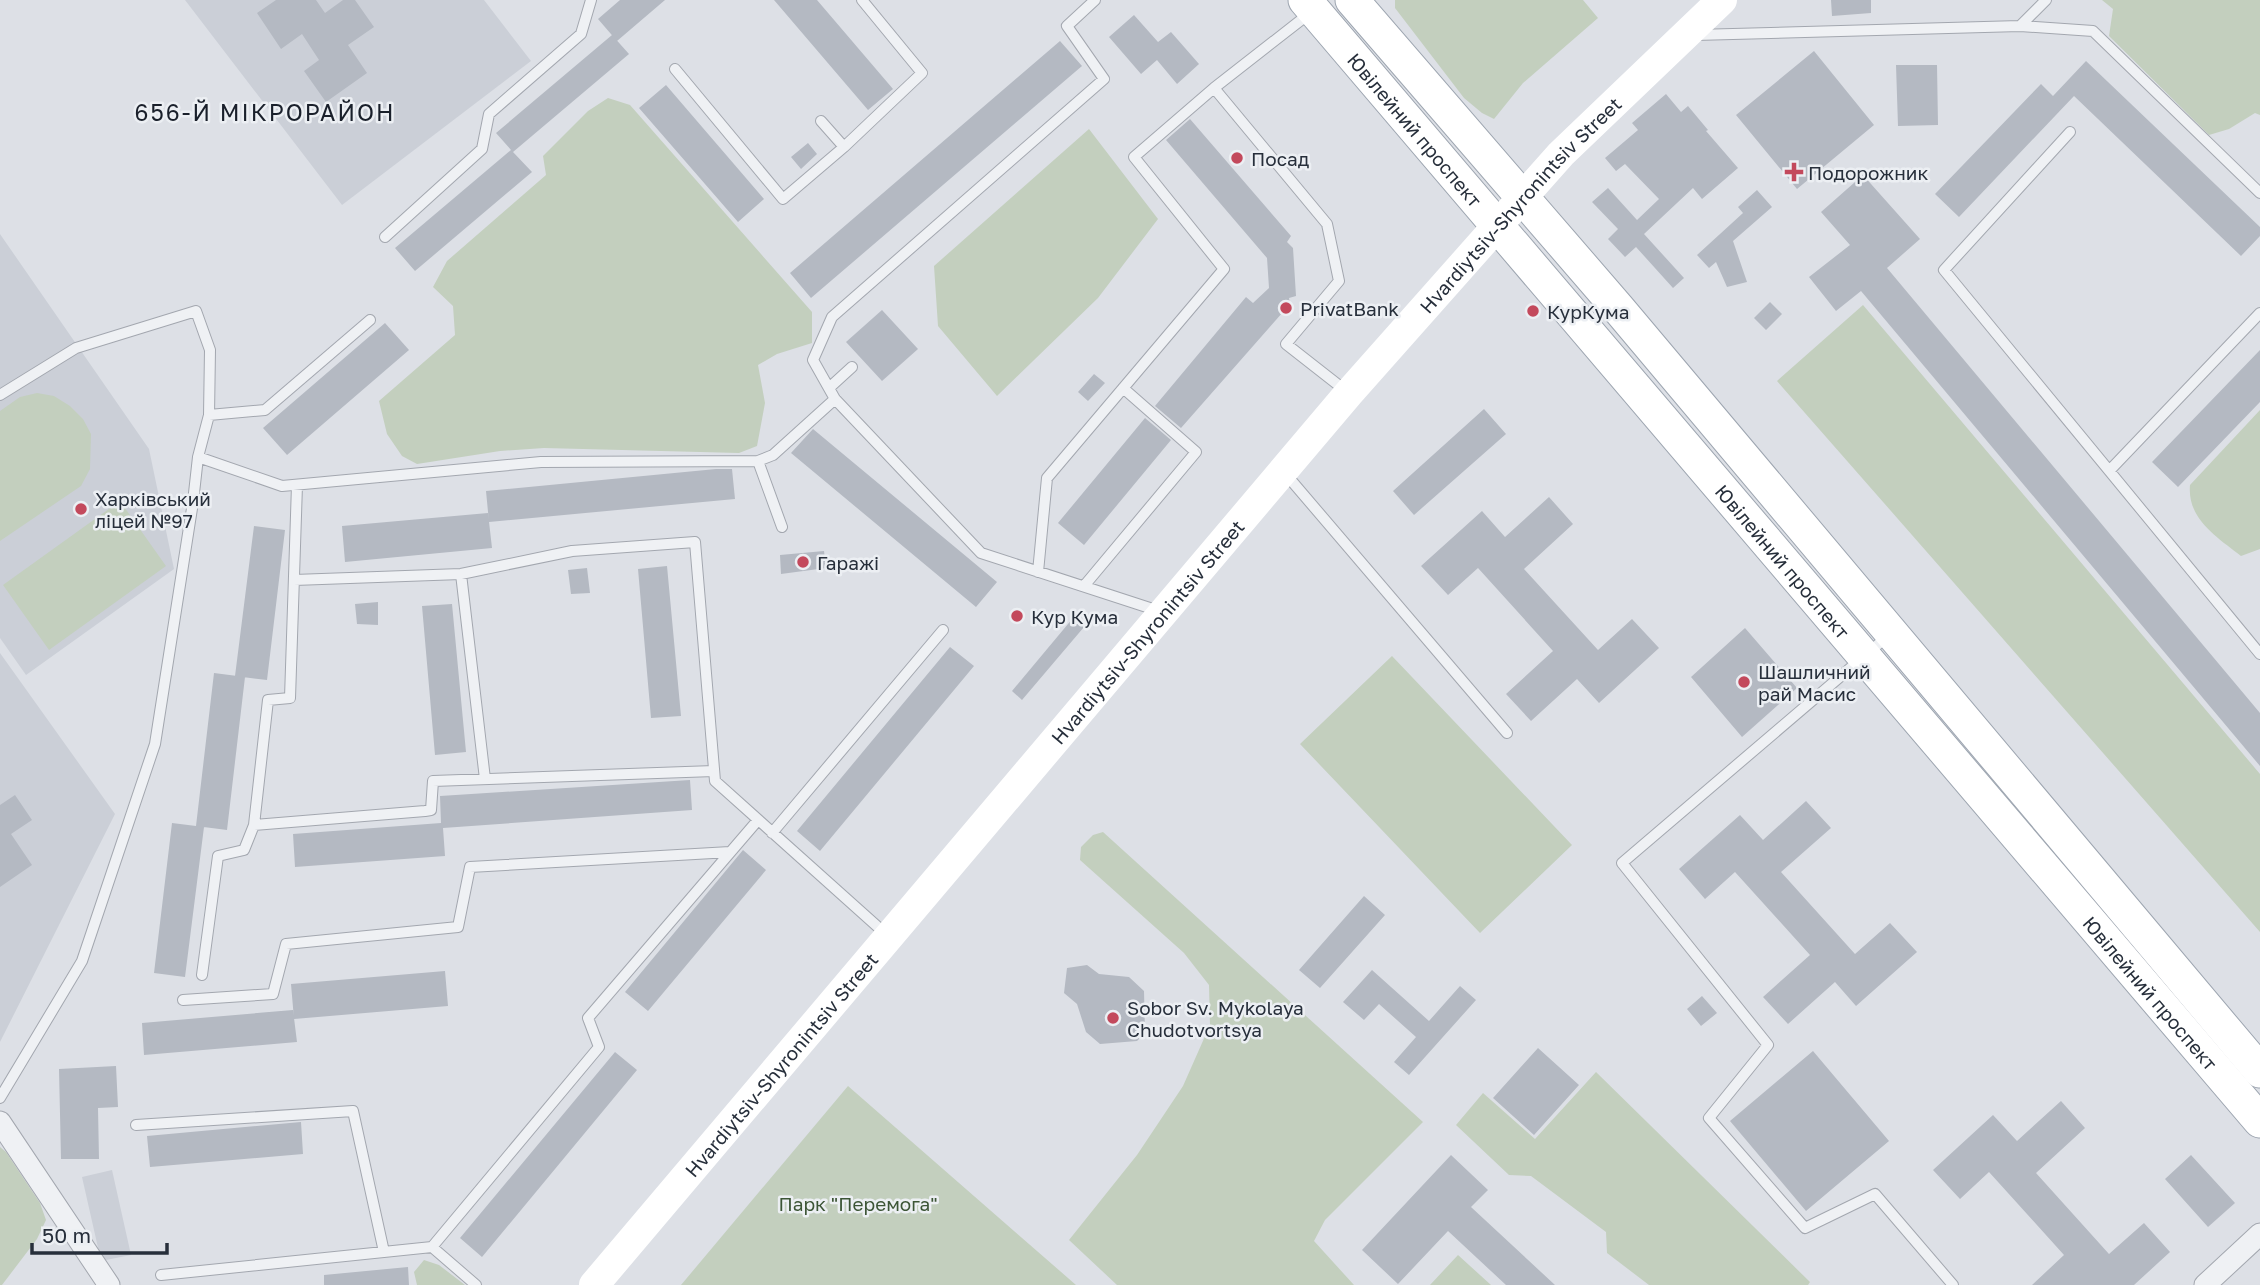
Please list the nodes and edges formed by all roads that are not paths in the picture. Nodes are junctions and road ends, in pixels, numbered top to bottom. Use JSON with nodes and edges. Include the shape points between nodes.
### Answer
{"nodes":[{"id":1,"x":591,"y":0,"type":"edge"},
{"id":2,"x":862,"y":0,"type":"edge"},
{"id":3,"x":1094,"y":0,"type":"edge"},
{"id":4,"x":1722,"y":0,"type":"edge"},
{"id":5,"x":2046,"y":0,"type":"edge"},
{"id":6,"x":1323,"y":3,"type":"edge"},
{"id":7,"x":2021,"y":26,"type":"junction"},
{"id":8,"x":1685,"y":36,"type":"junction"},
{"id":9,"x":675,"y":69,"type":"dead end"},
{"id":10,"x":1214,"y":88,"type":"junction"},
{"id":11,"x":821,"y":121,"type":"dead end"},
{"id":12,"x":2070,"y":132,"type":"dead end"},
{"id":13,"x":844,"y":147,"type":"junction"},
{"id":14,"x":2260,"y":193,"type":"edge"},
{"id":15,"x":1522,"y":197,"type":"junction"},
{"id":16,"x":1499,"y":226,"type":"junction"},
{"id":17,"x":385,"y":236,"type":"dead end"},
{"id":18,"x":2260,"y":313,"type":"edge"},
{"id":19,"x":370,"y":320,"type":"dead end"},
{"id":20,"x":852,"y":367,"type":"dead end"},
{"id":21,"x":829,"y":388,"type":"junction"},
{"id":22,"x":1123,"y":388,"type":"junction"},
{"id":23,"x":1349,"y":393,"type":"junction"},
{"id":24,"x":0,"y":395,"type":"edge"},
{"id":25,"x":835,"y":399,"type":"junction"},
{"id":26,"x":209,"y":415,"type":"junction"},
{"id":27,"x":198,"y":457,"type":"junction"},
{"id":28,"x":758,"y":461,"type":"junction"},
{"id":29,"x":2110,"y":470,"type":"junction"},
{"id":30,"x":1284,"y":472,"type":"junction"},
{"id":31,"x":297,"y":485,"type":"junction"},
{"id":32,"x":782,"y":527,"type":"dead end"},
{"id":33,"x":1038,"y":572,"type":"junction"},
{"id":34,"x":461,"y":574,"type":"junction"},
{"id":35,"x":294,"y":580,"type":"junction"},
{"id":36,"x":1084,"y":586,"type":"junction"},
{"id":37,"x":1164,"y":612,"type":"junction"},
{"id":38,"x":943,"y":630,"type":"dead end"},
{"id":39,"x":1891,"y":634,"type":"junction"},
{"id":40,"x":2260,"y":654,"type":"edge"},
{"id":41,"x":1865,"y":657,"type":"junction"},
{"id":42,"x":1507,"y":733,"type":"dead end"},
{"id":43,"x":714,"y":771,"type":"junction"},
{"id":44,"x":485,"y":779,"type":"junction"},
{"id":45,"x":758,"y":820,"type":"junction"},
{"id":46,"x":254,"y":825,"type":"junction"},
{"id":47,"x":772,"y":832,"type":"junction"},
{"id":48,"x":730,"y":852,"type":"junction"},
{"id":49,"x":888,"y":936,"type":"junction"},
{"id":50,"x":202,"y":975,"type":"dead end"},
{"id":51,"x":183,"y":1000,"type":"dead end"},
{"id":52,"x":2260,"y":1071,"type":"edge"},
{"id":53,"x":0,"y":1098,"type":"edge"},
{"id":54,"x":2260,"y":1121,"type":"edge"},
{"id":55,"x":0,"y":1122,"type":"edge"},
{"id":56,"x":136,"y":1125,"type":"dead end"},
{"id":57,"x":2260,"y":1234,"type":"edge"},
{"id":58,"x":432,"y":1247,"type":"junction"},
{"id":59,"x":384,"y":1251,"type":"junction"},
{"id":60,"x":160,"y":1275,"type":"dead end"},
{"id":61,"x":109,"y":1285,"type":"edge"},
{"id":62,"x":476,"y":1285,"type":"edge"},
{"id":63,"x":594,"y":1285,"type":"edge"},
{"id":64,"x":1953,"y":1285,"type":"edge"},
{"id":65,"x":2205,"y":1285,"type":"edge"}],
"edges":[{"from":1,"to":17,"type":"lane","via":[[581,34],[489,114],[482,149]]},
{"from":2,"to":13,"type":"lane","via":[[922,73]]},
{"from":3,"to":21,"type":"lane","via":[[1067,26],[1104,79],[832,317],[813,360]]},
{"from":4,"to":8,"type":"main road","name":"Hvardiytsiv-Shyronintsiv Street"},
{"from":5,"to":7,"type":"lane"},
{"from":6,"to":10,"type":"lane"},
{"from":6,"to":15,"type":"main road","name":"Ювілейний проспект"},
{"from":6,"to":16,"type":"main road","name":"Ювілейний проспект"},
{"from":7,"to":8,"type":"lane"},
{"from":7,"to":14,"type":"lane","via":[[2093,32]]},
{"from":8,"to":15,"type":"main road","name":"Hvardiytsiv-Shyronintsiv Street"},
{"from":9,"to":13,"type":"lane","via":[[783,199]]},
{"from":10,"to":22,"type":"lane","via":[[1134,157],[1224,269]]},
{"from":10,"to":23,"type":"lane","via":[[1327,224],[1339,281],[1286,344]]},
{"from":11,"to":13,"type":"lane"},
{"from":12,"to":29,"type":"lane","via":[[1944,270]]},
{"from":15,"to":16,"type":"main road","name":"Hvardiytsiv-Shyronintsiv Street"},
{"from":15,"to":39,"type":"main road","name":"Ювілейний проспект"},
{"from":16,"to":23,"type":"main road","name":"Hvardiytsiv-Shyronintsiv Street"},
{"from":16,"to":41,"type":"main road","name":"Ювілейний проспект"},
{"from":18,"to":29,"type":"lane"},
{"from":19,"to":26,"type":"lane","via":[[265,410]]},
{"from":20,"to":21,"type":"lane"},
{"from":21,"to":25,"type":"lane"},
{"from":22,"to":33,"type":"lane","via":[[1047,478]]},
{"from":22,"to":36,"type":"lane","via":[[1196,452]]},
{"from":23,"to":30,"type":"main road","name":"Hvardiytsiv-Shyronintsiv Street"},
{"from":24,"to":26,"type":"lane","via":[[76,348],[196,311],[210,350]]},
{"from":25,"to":28,"type":"lane","via":[[773,455]]},
{"from":25,"to":33,"type":"lane","via":[[981,553]]},
{"from":26,"to":27,"type":"lane"},
{"from":27,"to":31,"type":"lane","via":[[282,486]]},
{"from":27,"to":53,"type":"lane","via":[[155,744],[82,961]]},
{"from":28,"to":31,"type":"lane","via":[[541,462]]},
{"from":28,"to":32,"type":"lane"},
{"from":29,"to":40,"type":"lane"},
{"from":30,"to":37,"type":"main road","name":"Hvardiytsiv-Shyronintsiv Street"},
{"from":30,"to":42,"type":"lane"},
{"from":31,"to":35,"type":"lane"},
{"from":33,"to":36,"type":"lane"},
{"from":34,"to":35,"type":"lane"},
{"from":34,"to":43,"type":"lane","via":[[572,551],[695,542]]},
{"from":34,"to":44,"type":"lane"},
{"from":35,"to":46,"type":"lane","via":[[290,698],[268,700]]},
{"from":36,"to":37,"type":"lane"},
{"from":37,"to":49,"type":"main road","name":"Hvardiytsiv-Shyronintsiv Street"},
{"from":38,"to":47,"type":"lane"},
{"from":39,"to":41,"type":"lane"},
{"from":39,"to":52,"type":"main road","name":"Ювілейний проспект"},
{"from":41,"to":54,"type":"main road","name":"Ювілейний проспект"},
{"from":41,"to":64,"type":"lane","via":[[1622,863],[1768,1045],[1709,1118],[1805,1228],[1875,1194]]},
{"from":43,"to":44,"type":"lane"},
{"from":43,"to":45,"type":"lane","via":[[715,781]]},
{"from":44,"to":46,"type":"lane","via":[[433,781],[431,810]]},
{"from":45,"to":47,"type":"lane"},
{"from":45,"to":48,"type":"lane"},
{"from":46,"to":50,"type":"lane","via":[[244,850],[218,856]]},
{"from":47,"to":49,"type":"lane"},
{"from":48,"to":51,"type":"lane","via":[[470,867],[458,927],[286,944],[273,994]]},
{"from":48,"to":58,"type":"lane","via":[[588,1018],[599,1047]]},
{"from":49,"to":63,"type":"main road","name":"Hvardiytsiv-Shyronintsiv Street"},
{"from":55,"to":61,"type":"street"},
{"from":56,"to":59,"type":"lane","via":[[353,1111]]},
{"from":57,"to":65,"type":"street"},
{"from":58,"to":59,"type":"lane"},
{"from":58,"to":62,"type":"lane"},
{"from":59,"to":60,"type":"lane"}]}
